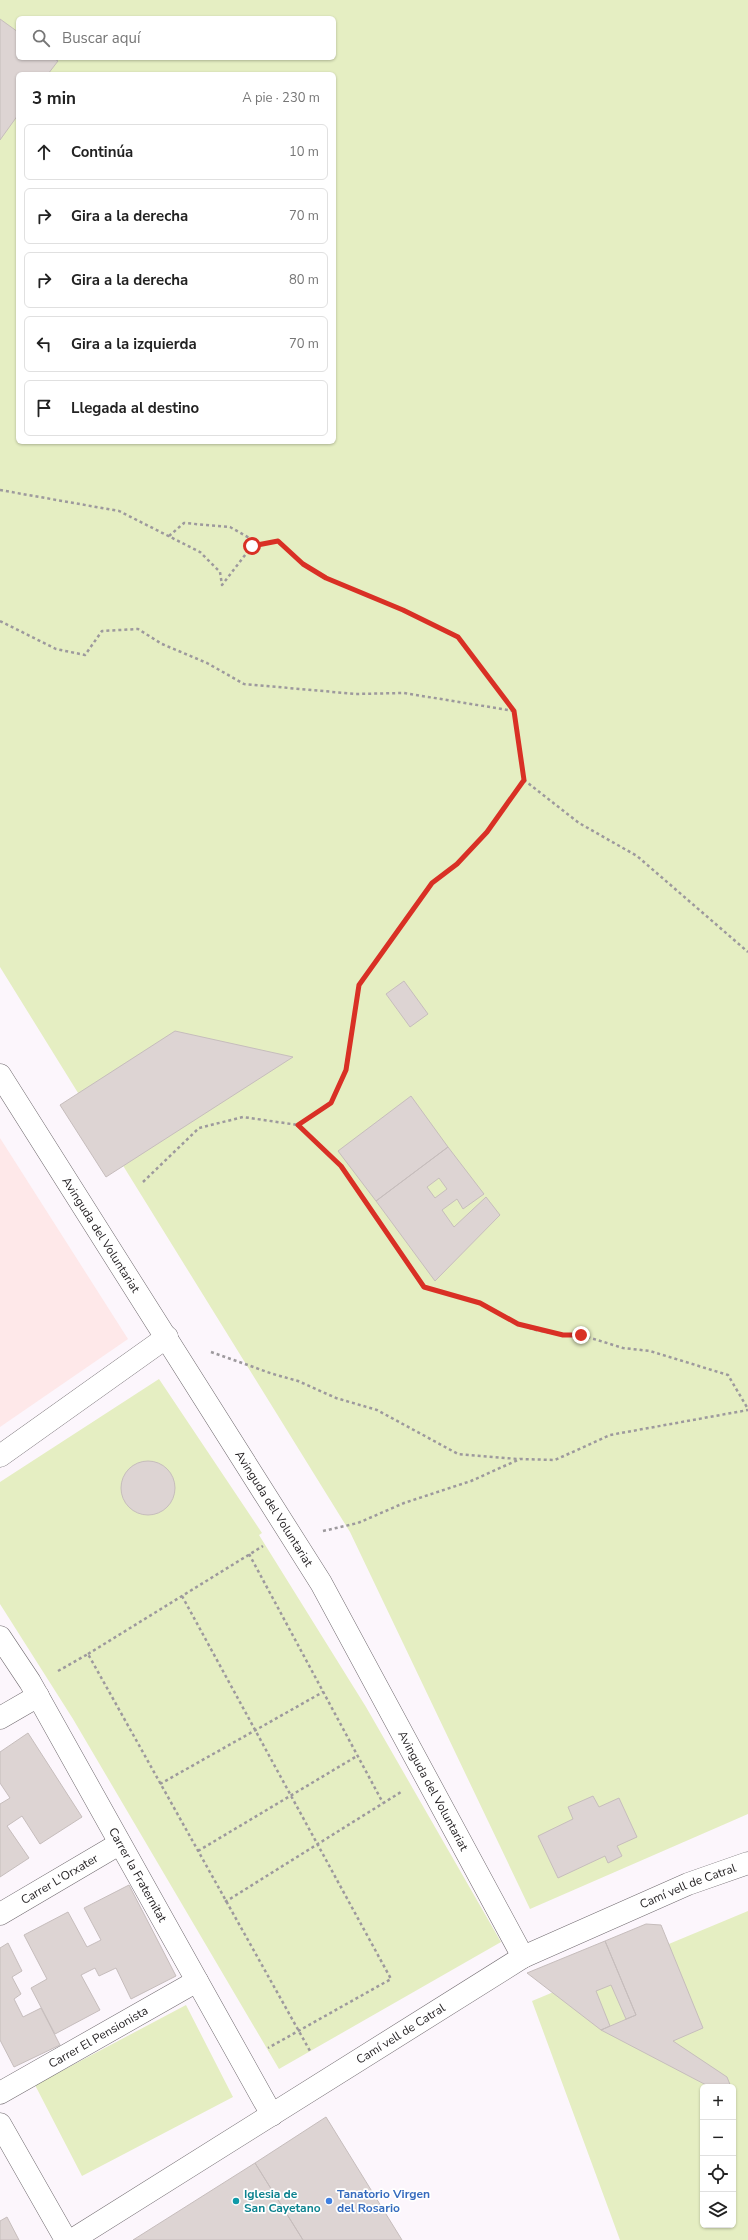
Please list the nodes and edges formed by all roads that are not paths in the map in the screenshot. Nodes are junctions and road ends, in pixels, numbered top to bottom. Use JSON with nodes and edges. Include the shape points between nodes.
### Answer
{"nodes":[{"id":1,"x":0,"y":1075,"type":"edge"},
{"id":2,"x":167,"y":1337,"type":"junction"},
{"id":3,"x":0,"y":1456,"type":"edge"},
{"id":4,"x":0,"y":1637,"type":"edge"},
{"id":5,"x":38,"y":1696,"type":"junction"},
{"id":6,"x":0,"y":1718,"type":"edge"},
{"id":7,"x":120,"y":1844,"type":"junction"},
{"id":8,"x":748,"y":1863,"type":"edge"},
{"id":9,"x":0,"y":1914,"type":"edge"},
{"id":10,"x":523,"y":1957,"type":"junction"},
{"id":11,"x":197,"y":1981,"type":"junction"},
{"id":12,"x":0,"y":2093,"type":"edge"},
{"id":13,"x":272,"y":2114,"type":"junction"},
{"id":14,"x":0,"y":2124,"type":"edge"},
{"id":15,"x":66,"y":2240,"type":"edge"},
{"id":16,"x":72,"y":2240,"type":"edge"}],
"edges":[{"from":1,"to":2,"type":"street","name":"Avinguda del Voluntariat"},
{"from":2,"to":3,"type":"street"},
{"from":2,"to":10,"type":"street","name":"Avinguda del Voluntariat","via":[[321,1583]]},
{"from":4,"to":5,"type":"street","name":"Carrer la Fraternitat"},
{"from":5,"to":6,"type":"street"},
{"from":5,"to":7,"type":"street","name":"Carrer la Fraternitat"},
{"from":7,"to":9,"type":"street","name":"Carrer L'Orxater"},
{"from":7,"to":11,"type":"street","name":"Carrer la Fraternitat"},
{"from":8,"to":10,"type":"street","name":"Camí vell de Catral","via":[[688,1884]]},
{"from":10,"to":13,"type":"street","name":"Camí vell de Catral"},
{"from":11,"to":12,"type":"street","name":"Carrer El Pensionista"},
{"from":11,"to":13,"type":"street","name":"Carrer la Fraternitat"},
{"from":13,"to":16,"type":"street","name":"Camí vell de Catral"},
{"from":14,"to":15,"type":"street"}]}
